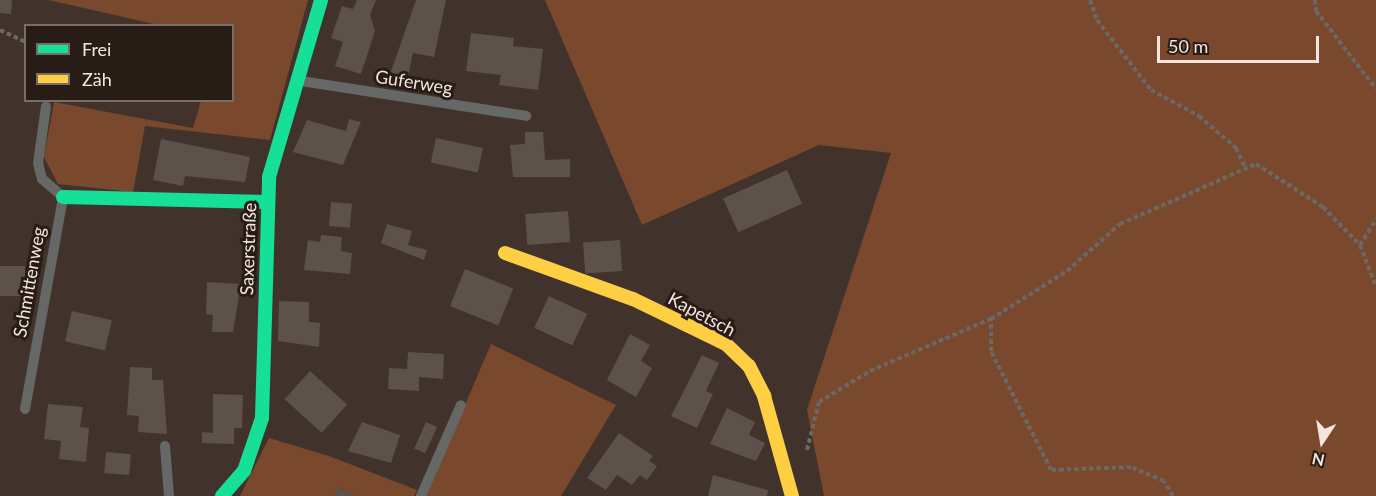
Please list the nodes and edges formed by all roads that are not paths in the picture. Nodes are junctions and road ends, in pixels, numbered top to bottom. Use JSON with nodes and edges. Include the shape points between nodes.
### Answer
{"nodes":[{"id":1,"x":321,"y":0,"type":"edge"},
{"id":2,"x":297,"y":81,"type":"junction"},
{"id":3,"x":46,"y":107,"type":"dead end"},
{"id":4,"x":526,"y":116,"type":"dead end"},
{"id":5,"x":63,"y":197,"type":"junction"},
{"id":6,"x":268,"y":202,"type":"junction"},
{"id":7,"x":505,"y":253,"type":"dead end"},
{"id":8,"x":461,"y":405,"type":"dead end"},
{"id":9,"x":25,"y":409,"type":"dead end"},
{"id":10,"x":165,"y":446,"type":"dead end"},
{"id":11,"x":169,"y":496,"type":"edge"},
{"id":12,"x":222,"y":496,"type":"edge"},
{"id":13,"x":421,"y":496,"type":"edge"},
{"id":14,"x":792,"y":496,"type":"edge"}],
"edges":[{"from":1,"to":2,"type":"street","name":"Saxerstraße"},
{"from":2,"to":4,"type":"lane","name":"Guferweg"},
{"from":2,"to":6,"type":"street","name":"Saxerstraße","via":[[271,168]]},
{"from":3,"to":5,"type":"lane","via":[[38,163],[42,179]]},
{"from":5,"to":6,"type":"street"},
{"from":5,"to":9,"type":"lane","name":"Schmittenweg"},
{"from":6,"to":12,"type":"street","name":"Saxerstraße","via":[[262,418],[248,462]]},
{"from":7,"to":14,"type":"street","name":"Kapetsch","via":[[633,298],[726,344],[749,366],[764,396]]},
{"from":8,"to":13,"type":"lane"},
{"from":10,"to":11,"type":"lane"}]}
